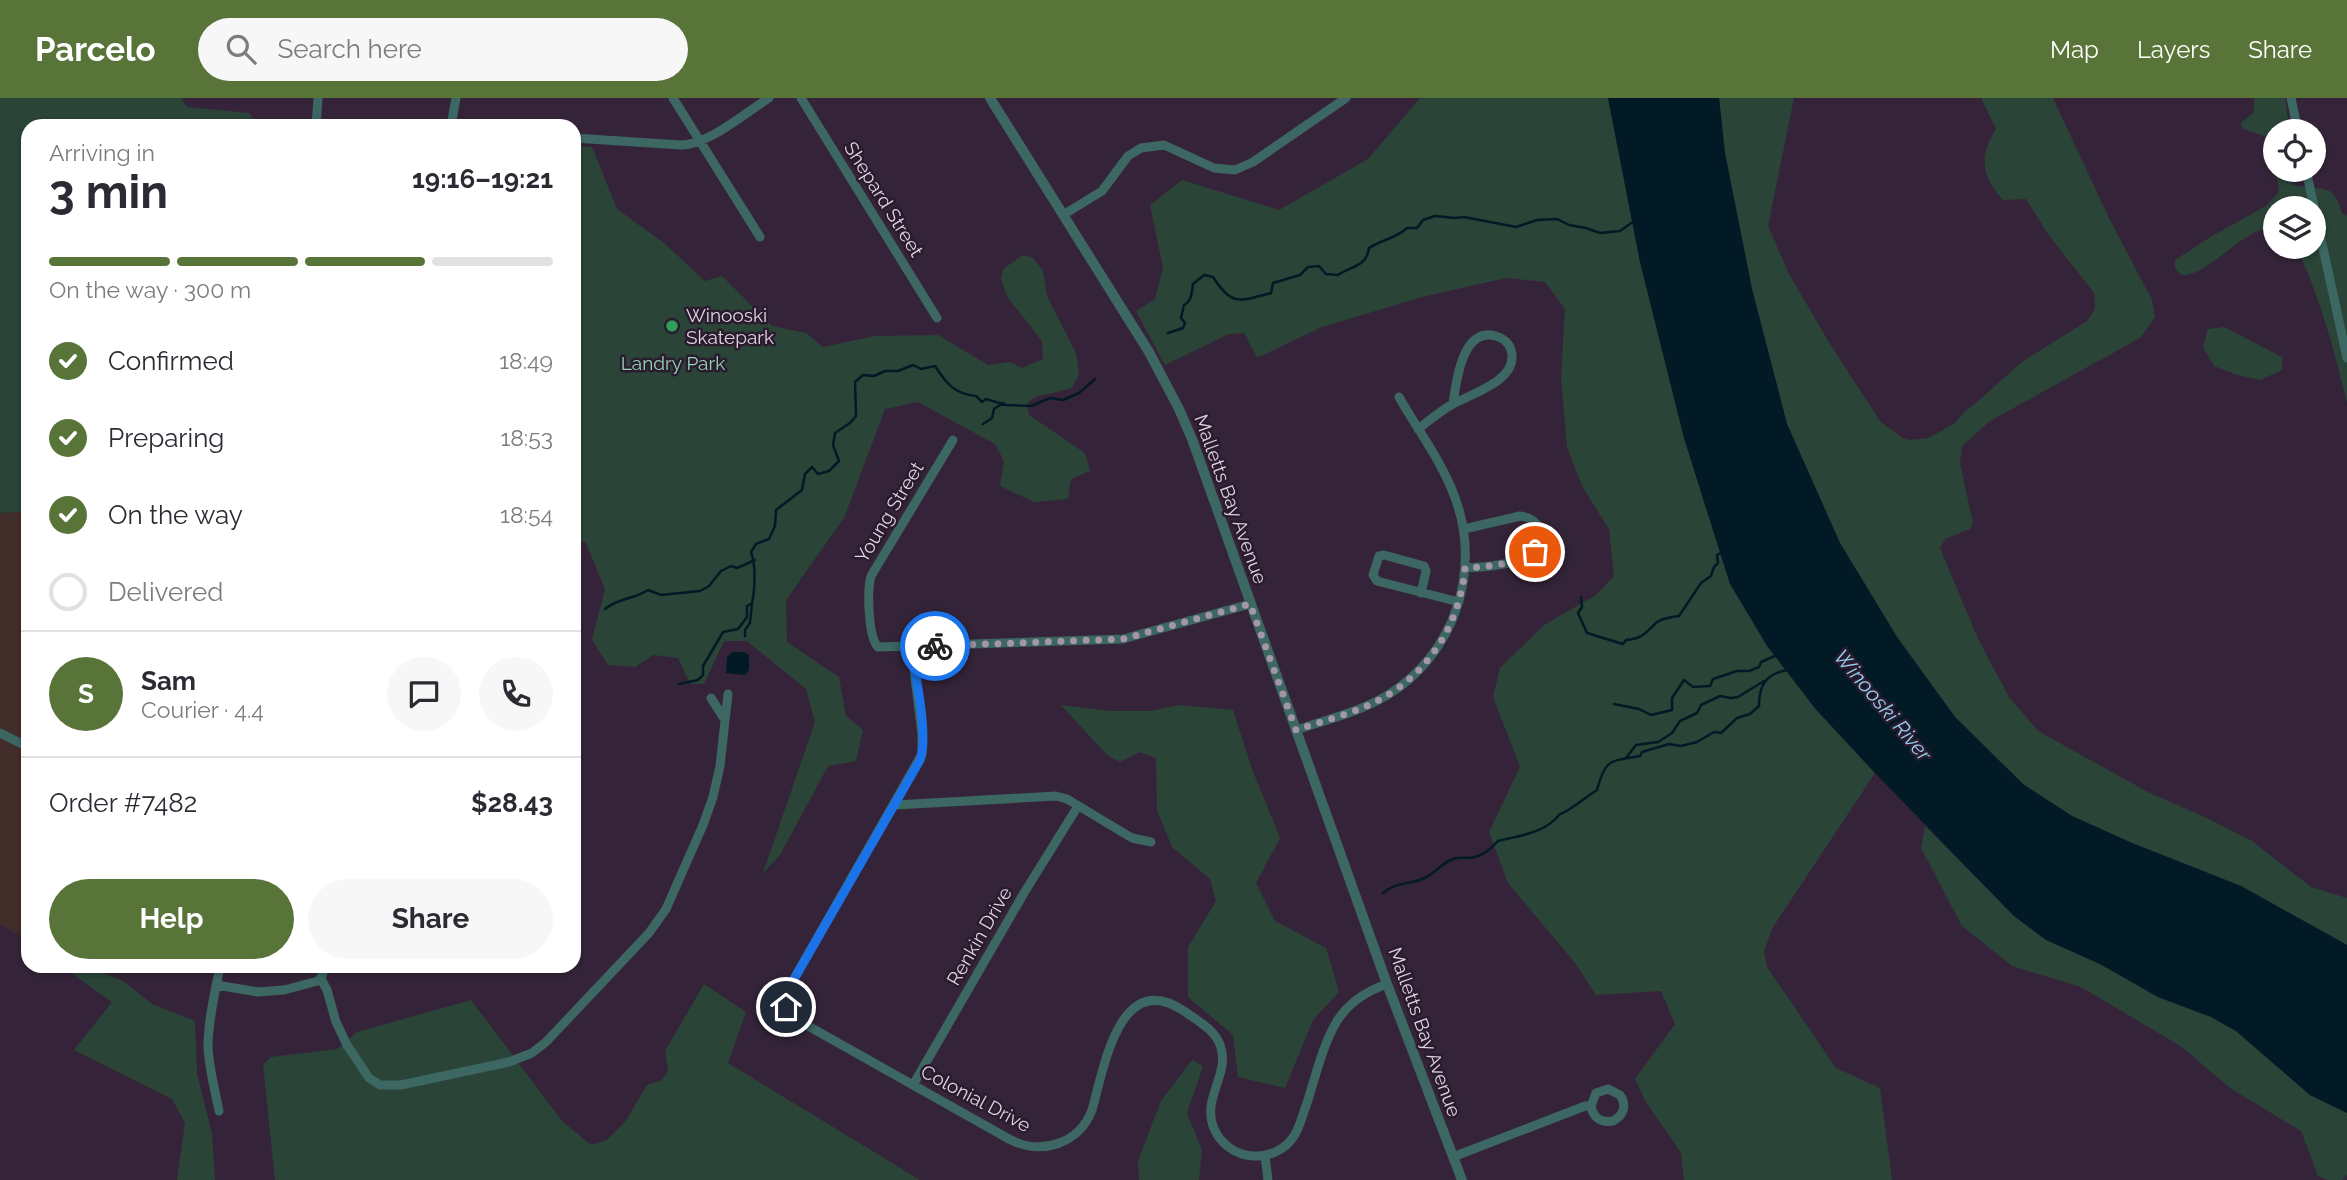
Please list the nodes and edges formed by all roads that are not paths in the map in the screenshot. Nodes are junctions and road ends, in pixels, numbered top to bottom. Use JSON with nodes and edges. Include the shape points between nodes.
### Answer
{"nodes":[{"id":1,"x":318,"y":98,"type":"edge"},
{"id":2,"x":456,"y":98,"type":"edge"},
{"id":3,"x":673,"y":98,"type":"edge"},
{"id":4,"x":769,"y":98,"type":"edge"},
{"id":5,"x":801,"y":98,"type":"edge"},
{"id":6,"x":990,"y":98,"type":"edge"},
{"id":7,"x":1346,"y":98,"type":"edge"},
{"id":8,"x":2291,"y":98,"type":"edge"},
{"id":9,"x":317,"y":119,"type":"edge"},
{"id":10,"x":453,"y":119,"type":"edge"},
{"id":11,"x":2295,"y":119,"type":"edge"},
{"id":12,"x":581,"y":138,"type":"edge"},
{"id":13,"x":700,"y":141,"type":"junction"},
{"id":14,"x":2309,"y":182,"type":"edge"},
{"id":15,"x":1063,"y":215,"type":"junction"},
{"id":16,"x":761,"y":237,"type":"dead end"},
{"id":17,"x":937,"y":318,"type":"dead end"},
{"id":18,"x":2347,"y":358,"type":"edge"},
{"id":19,"x":1399,"y":397,"type":"dead end"},
{"id":20,"x":1453,"y":404,"type":"junction"},
{"id":21,"x":1418,"y":429,"type":"junction"},
{"id":22,"x":953,"y":440,"type":"dead end"},
{"id":23,"x":1464,"y":529,"type":"junction"},
{"id":24,"x":1465,"y":568,"type":"junction"},
{"id":25,"x":1421,"y":593,"type":"junction"},
{"id":26,"x":1459,"y":602,"type":"junction"},
{"id":27,"x":1250,"y":604,"type":"junction"},
{"id":28,"x":911,"y":646,"type":"junction"},
{"id":29,"x":728,"y":694,"type":"dead end"},
{"id":30,"x":711,"y":698,"type":"dead end"},
{"id":31,"x":725,"y":720,"type":"junction"},
{"id":32,"x":1296,"y":730,"type":"junction"},
{"id":33,"x":0,"y":733,"type":"edge"},
{"id":34,"x":21,"y":744,"type":"edge"},
{"id":35,"x":895,"y":805,"type":"junction"},
{"id":36,"x":1078,"y":806,"type":"junction"},
{"id":37,"x":1152,"y":842,"type":"dead end"},
{"id":38,"x":219,"y":973,"type":"edge"},
{"id":39,"x":323,"y":973,"type":"edge"},
{"id":40,"x":321,"y":979,"type":"junction"},
{"id":41,"x":1387,"y":984,"type":"junction"},
{"id":42,"x":216,"y":985,"type":"junction"},
{"id":43,"x":913,"y":1085,"type":"junction"},
{"id":44,"x":1591,"y":1106,"type":"dead end"},
{"id":45,"x":219,"y":1111,"type":"dead end"},
{"id":46,"x":1265,"y":1156,"type":"junction"},
{"id":47,"x":1453,"y":1157,"type":"junction"},
{"id":48,"x":1268,"y":1180,"type":"edge"},
{"id":49,"x":1462,"y":1180,"type":"edge"}],
"edges":[{"from":1,"to":9,"type":"street"},
{"from":2,"to":10,"type":"street"},
{"from":3,"to":13,"type":"street"},
{"from":4,"to":13,"type":"street"},
{"from":5,"to":17,"type":"street","name":"Shepard Street"},
{"from":6,"to":15,"type":"street","name":"Malletts Bay Avenue"},
{"from":7,"to":15,"type":"street","via":[[1235,170],[1214,168],[1164,145],[1141,148],[1128,156],[1102,191]]},
{"from":8,"to":11,"type":"street"},
{"from":12,"to":13,"type":"street","via":[[681,145]]},
{"from":13,"to":16,"type":"street"},
{"from":14,"to":18,"type":"street"},
{"from":15,"to":27,"type":"street","name":"Malletts Bay Avenue","via":[[1149,352],[1179,409]]},
{"from":19,"to":21,"type":"street"},
{"from":20,"to":20,"type":"street","via":[[1458,373],[1469,347],[1482,336],[1502,338],[1512,355],[1503,375]]},
{"from":20,"to":21,"type":"street"},
{"from":21,"to":23,"type":"street","via":[[1451,488]]},
{"from":22,"to":28,"type":"street","name":"Young Street","via":[[869,582],[875,645]]},
{"from":23,"to":24,"type":"street"},
{"from":23,"to":24,"type":"street","via":[[1520,516],[1535,522],[1541,537],[1538,549],[1528,557]]},
{"from":24,"to":26,"type":"street"},
{"from":25,"to":25,"type":"street","via":[[1375,580],[1379,556],[1424,566]]},
{"from":25,"to":26,"type":"street"},
{"from":26,"to":32,"type":"street","via":[[1436,649],[1407,681],[1370,704]]},
{"from":27,"to":28,"type":"street","name":"Young Street","via":[[1123,639]]},
{"from":27,"to":32,"type":"street","name":"Malletts Bay Avenue"},
{"from":28,"to":35,"type":"street","name":"Colonial Drive","via":[[923,748]]},
{"from":29,"to":31,"type":"street"},
{"from":30,"to":31,"type":"street"},
{"from":31,"to":40,"type":"street","via":[[720,766],[708,811],[661,917],[532,1053],[408,1084],[380,1085],[369,1078],[347,1045]]},
{"from":32,"to":41,"type":"street","name":"Malletts Bay Avenue"},
{"from":33,"to":34,"type":"street"},
{"from":35,"to":36,"type":"street","via":[[1056,796]]},
{"from":35,"to":43,"type":"street","name":"Colonial Drive","via":[[786,993],[785,1003],[794,1017]]},
{"from":36,"to":37,"type":"street","via":[[1132,838]]},
{"from":36,"to":43,"type":"street","name":"Renkin Drive"},
{"from":38,"to":42,"type":"street"},
{"from":39,"to":40,"type":"street"},
{"from":40,"to":42,"type":"street","via":[[269,992]]},
{"from":41,"to":46,"type":"street","via":[[1356,999],[1342,1014],[1327,1042],[1297,1130],[1284,1147]]},
{"from":41,"to":47,"type":"street","name":"Malletts Bay Avenue"},
{"from":42,"to":45,"type":"street","via":[[208,1047]]},
{"from":43,"to":46,"type":"street","name":"Colonial Drive","via":[[1021,1145],[1061,1143],[1078,1132],[1090,1116],[1121,1021],[1142,1004],[1164,1002],[1204,1025],[1221,1046],[1222,1065],[1210,1107],[1218,1136],[1242,1154]]},
{"from":44,"to":47,"type":"street"},
{"from":46,"to":48,"type":"street"},
{"from":47,"to":49,"type":"street","name":"Malletts Bay Avenue"}]}
